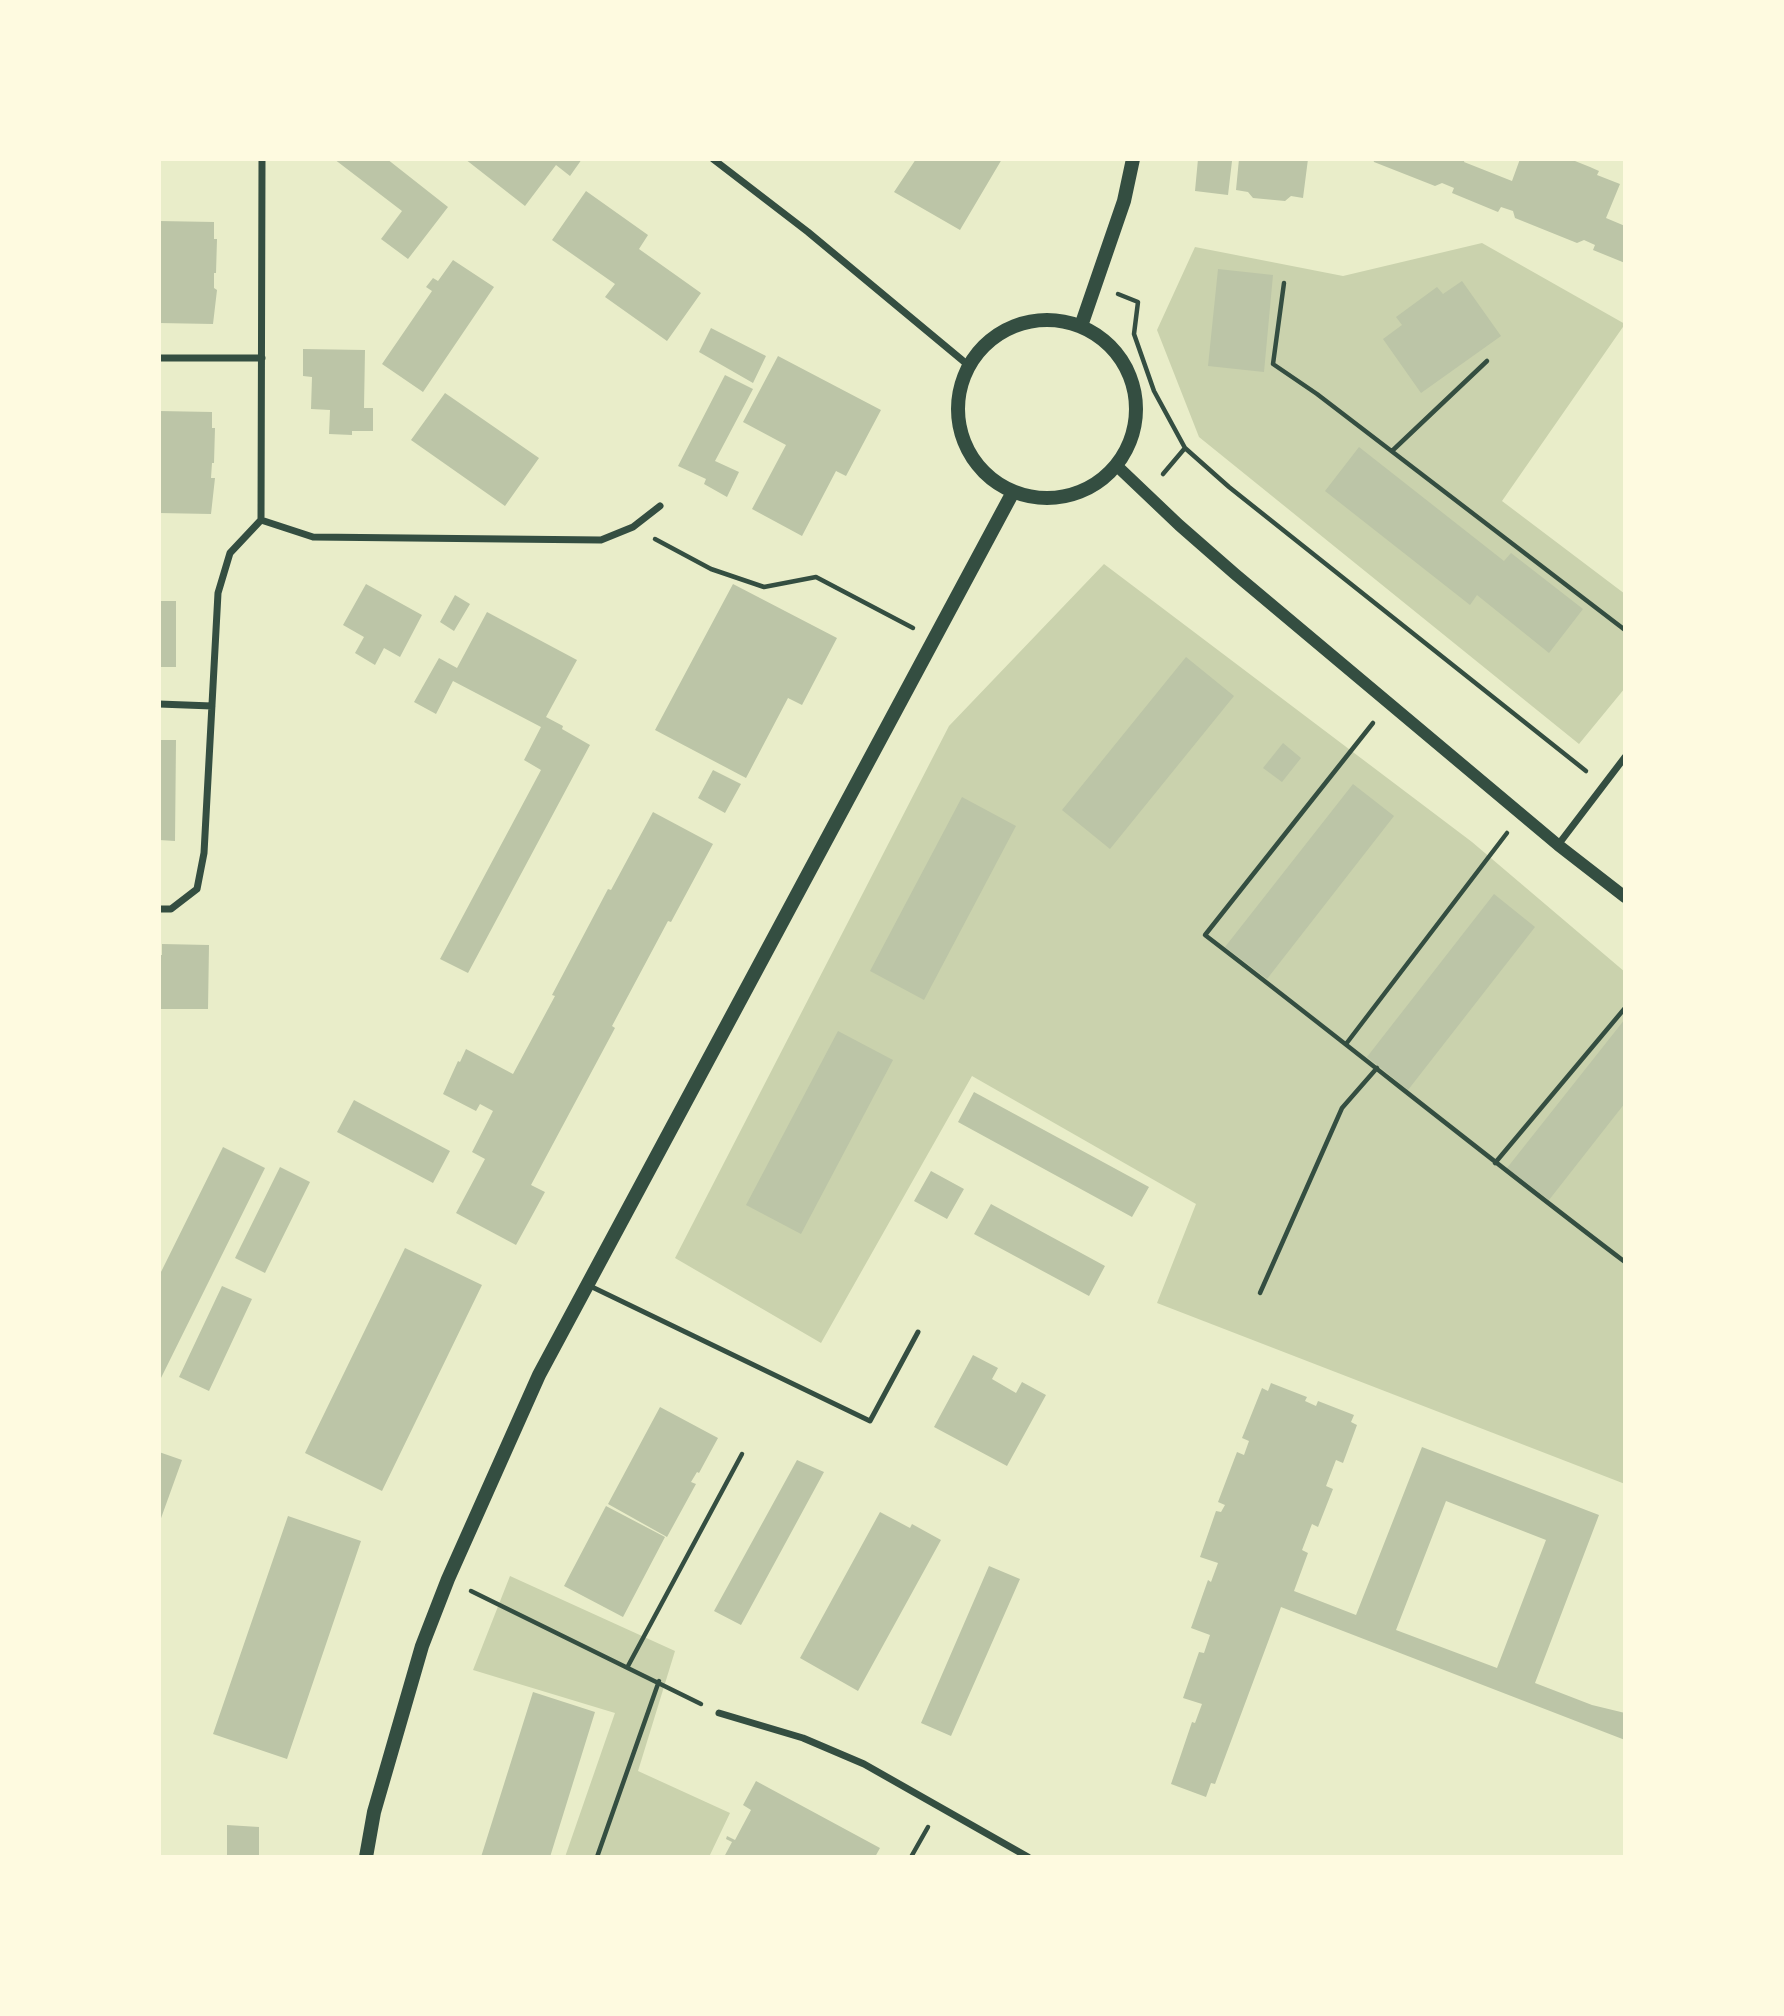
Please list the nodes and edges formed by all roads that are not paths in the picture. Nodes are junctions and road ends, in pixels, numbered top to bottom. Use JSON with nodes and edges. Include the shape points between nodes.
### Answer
{"nodes":[{"id":1,"x":262,"y":159,"type":"edge"},
{"id":2,"x":713,"y":159,"type":"edge"},
{"id":3,"x":1133,"y":159,"type":"edge"},
{"id":4,"x":1081,"y":326,"type":"junction"},
{"id":5,"x":159,"y":358,"type":"edge"},
{"id":6,"x":262,"y":358,"type":"junction"},
{"id":7,"x":968,"y":365,"type":"junction"},
{"id":8,"x":1117,"y":466,"type":"junction"},
{"id":9,"x":1013,"y":492,"type":"junction"},
{"id":10,"x":660,"y":506,"type":"dead end"},
{"id":11,"x":261,"y":520,"type":"junction"},
{"id":12,"x":159,"y":704,"type":"edge"},
{"id":13,"x":212,"y":706,"type":"junction"},
{"id":14,"x":1625,"y":757,"type":"edge"},
{"id":15,"x":1558,"y":845,"type":"junction"},
{"id":16,"x":1625,"y":897,"type":"edge"},
{"id":17,"x":159,"y":909,"type":"edge"},
{"id":18,"x":587,"y":1285,"type":"junction"},
{"id":19,"x":918,"y":1332,"type":"dead end"},
{"id":20,"x":719,"y":1713,"type":"road end"},
{"id":21,"x":366,"y":1857,"type":"edge"},
{"id":22,"x":1028,"y":1857,"type":"edge"}],
"edges":[{"from":1,"to":6,"type":"street"},
{"from":2,"to":7,"type":"street"},
{"from":3,"to":4,"type":"main road","via":[[1124,201]]},
{"from":4,"to":7,"type":"main road","via":[[1056,320],[1030,321],[1005,329]]},
{"from":4,"to":8,"type":"main road","via":[[1105,340],[1123,362],[1134,387],[1137,415],[1131,442]]},
{"from":5,"to":6,"type":"street"},
{"from":6,"to":11,"type":"street"},
{"from":7,"to":9,"type":"main road","via":[[958,393],[958,424],[968,452],[987,476]]},
{"from":8,"to":9,"type":"main road","via":[[1095,485],[1069,496],[1041,499]]},
{"from":8,"to":15,"type":"street","via":[[1179,525]]},
{"from":9,"to":18,"type":"main road"},
{"from":10,"to":11,"type":"street","via":[[633,527],[601,540],[313,537]]},
{"from":11,"to":13,"type":"street","via":[[229,553],[218,593]]},
{"from":12,"to":13,"type":"street"},
{"from":13,"to":17,"type":"street","via":[[204,853],[197,890],[171,909]]},
{"from":14,"to":15,"type":"street"},
{"from":15,"to":16,"type":"street"},
{"from":18,"to":19,"type":"lane","via":[[870,1421]]},
{"from":18,"to":21,"type":"main road","via":[[539,1375],[422,1646],[374,1812]]},
{"from":20,"to":22,"type":"street","via":[[803,1738],[864,1765]]}]}
